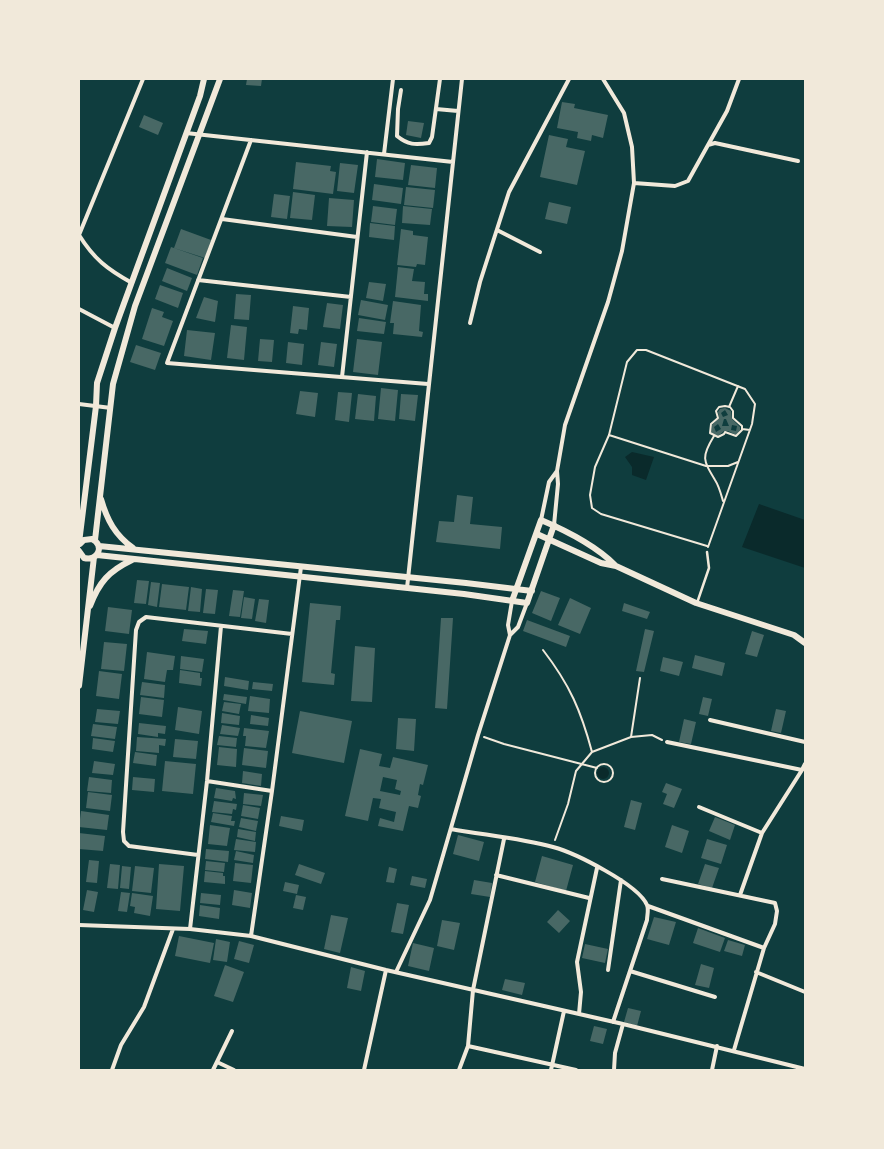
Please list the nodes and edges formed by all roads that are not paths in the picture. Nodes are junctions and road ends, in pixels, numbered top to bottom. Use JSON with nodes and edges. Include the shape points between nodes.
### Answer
{"nodes":[{"id":1,"x":143,"y":79,"type":"edge"},
{"id":2,"x":204,"y":79,"type":"edge"},
{"id":3,"x":220,"y":79,"type":"edge"},
{"id":4,"x":393,"y":79,"type":"edge"},
{"id":5,"x":440,"y":79,"type":"edge"},
{"id":6,"x":462,"y":79,"type":"edge"},
{"id":7,"x":569,"y":79,"type":"edge"},
{"id":8,"x":603,"y":79,"type":"edge"},
{"id":9,"x":740,"y":79,"type":"edge"},
{"id":10,"x":401,"y":90,"type":"dead end"},
{"id":11,"x":436,"y":109,"type":"junction"},
{"id":12,"x":458,"y":112,"type":"junction"},
{"id":13,"x":186,"y":133,"type":"junction"},
{"id":14,"x":200,"y":135,"type":"junction"},
{"id":15,"x":251,"y":140,"type":"junction"},
{"id":16,"x":708,"y":145,"type":"junction"},
{"id":17,"x":367,"y":152,"type":"junction"},
{"id":18,"x":384,"y":154,"type":"junction"},
{"id":19,"x":798,"y":161,"type":"dead end"},
{"id":20,"x":453,"y":162,"type":"junction"},
{"id":21,"x":634,"y":183,"type":"junction"},
{"id":22,"x":222,"y":219,"type":"junction"},
{"id":23,"x":497,"y":230,"type":"junction"},
{"id":24,"x":79,"y":235,"type":"edge"},
{"id":25,"x":357,"y":237,"type":"junction"},
{"id":26,"x":540,"y":252,"type":"dead end"},
{"id":27,"x":198,"y":280,"type":"junction"},
{"id":28,"x":132,"y":283,"type":"junction"},
{"id":29,"x":351,"y":297,"type":"junction"},
{"id":30,"x":79,"y":309,"type":"edge"},
{"id":31,"x":470,"y":323,"type":"dead end"},
{"id":32,"x":115,"y":328,"type":"junction"},
{"id":33,"x":342,"y":377,"type":"junction"},
{"id":34,"x":428,"y":384,"type":"junction"},
{"id":35,"x":79,"y":404,"type":"edge"},
{"id":36,"x":96,"y":406,"type":"junction"},
{"id":37,"x":111,"y":408,"type":"junction"},
{"id":38,"x":556,"y":471,"type":"junction"},
{"id":39,"x":100,"y":495,"type":"junction"},
{"id":40,"x":81,"y":519,"type":"edge"},
{"id":41,"x":541,"y":520,"type":"junction"},
{"id":42,"x":554,"y":525,"type":"junction"},
{"id":43,"x":537,"y":534,"type":"junction"},
{"id":44,"x":549,"y":540,"type":"junction"},
{"id":45,"x":97,"y":543,"type":"junction"},
{"id":46,"x":79,"y":544,"type":"edge"},
{"id":47,"x":134,"y":549,"type":"junction"},
{"id":48,"x":79,"y":551,"type":"edge"},
{"id":49,"x":707,"y":552,"type":"road end"},
{"id":50,"x":95,"y":556,"type":"junction"},
{"id":51,"x":134,"y":560,"type":"junction"},
{"id":52,"x":616,"y":566,"type":"junction"},
{"id":53,"x":300,"y":567,"type":"junction"},
{"id":54,"x":300,"y":577,"type":"junction"},
{"id":55,"x":408,"y":578,"type":"junction"},
{"id":56,"x":407,"y":588,"type":"junction"},
{"id":57,"x":516,"y":589,"type":"junction"},
{"id":58,"x":532,"y":591,"type":"junction"},
{"id":59,"x":512,"y":601,"type":"junction"},
{"id":60,"x":527,"y":603,"type":"junction"},
{"id":61,"x":696,"y":603,"type":"junction"},
{"id":62,"x":86,"y":617,"type":"junction"},
{"id":63,"x":221,"y":626,"type":"junction"},
{"id":64,"x":292,"y":634,"type":"junction"},
{"id":65,"x":510,"y":635,"type":"junction"},
{"id":66,"x":805,"y":643,"type":"edge"},
{"id":67,"x":79,"y":686,"type":"edge"},
{"id":68,"x":710,"y":720,"type":"dead end"},
{"id":69,"x":667,"y":742,"type":"road end"},
{"id":70,"x":805,"y":742,"type":"edge"},
{"id":71,"x":805,"y":764,"type":"edge"},
{"id":72,"x":802,"y":770,"type":"junction"},
{"id":73,"x":207,"y":781,"type":"junction"},
{"id":74,"x":272,"y":791,"type":"junction"},
{"id":75,"x":699,"y":807,"type":"dead end"},
{"id":76,"x":451,"y":829,"type":"junction"},
{"id":77,"x":762,"y":833,"type":"junction"},
{"id":78,"x":504,"y":838,"type":"junction"},
{"id":79,"x":198,"y":855,"type":"junction"},
{"id":80,"x":597,"y":868,"type":"junction"},
{"id":81,"x":496,"y":875,"type":"junction"},
{"id":82,"x":662,"y":879,"type":"dead end"},
{"id":83,"x":621,"y":880,"type":"junction"},
{"id":84,"x":740,"y":895,"type":"junction"},
{"id":85,"x":589,"y":898,"type":"junction"},
{"id":86,"x":648,"y":906,"type":"junction"},
{"id":87,"x":79,"y":925,"type":"edge"},
{"id":88,"x":173,"y":929,"type":"junction"},
{"id":89,"x":190,"y":930,"type":"junction"},
{"id":90,"x":251,"y":936,"type":"junction"},
{"id":91,"x":764,"y":948,"type":"junction"},
{"id":92,"x":386,"y":970,"type":"junction"},
{"id":93,"x":608,"y":970,"type":"dead end"},
{"id":94,"x":630,"y":971,"type":"junction"},
{"id":95,"x":396,"y":972,"type":"junction"},
{"id":96,"x":756,"y":972,"type":"junction"},
{"id":97,"x":473,"y":990,"type":"junction"},
{"id":98,"x":805,"y":992,"type":"edge"},
{"id":99,"x":715,"y":996,"type":"dead end"},
{"id":100,"x":564,"y":1011,"type":"junction"},
{"id":101,"x":579,"y":1014,"type":"junction"},
{"id":102,"x":613,"y":1022,"type":"junction"},
{"id":103,"x":623,"y":1024,"type":"junction"},
{"id":104,"x":232,"y":1031,"type":"dead end"},
{"id":105,"x":468,"y":1046,"type":"junction"},
{"id":106,"x":717,"y":1046,"type":"junction"},
{"id":107,"x":734,"y":1050,"type":"junction"},
{"id":108,"x":217,"y":1062,"type":"junction"},
{"id":109,"x":552,"y":1064,"type":"junction"},
{"id":110,"x":805,"y":1069,"type":"edge"},
{"id":111,"x":112,"y":1070,"type":"edge"},
{"id":112,"x":213,"y":1070,"type":"edge"},
{"id":113,"x":234,"y":1070,"type":"edge"},
{"id":114,"x":364,"y":1070,"type":"edge"},
{"id":115,"x":459,"y":1070,"type":"edge"},
{"id":116,"x":551,"y":1070,"type":"edge"},
{"id":117,"x":576,"y":1070,"type":"edge"},
{"id":118,"x":614,"y":1070,"type":"edge"},
{"id":119,"x":712,"y":1070,"type":"edge"}],
"edges":[{"from":1,"to":24,"type":"street"},
{"from":2,"to":13,"type":"street"},
{"from":3,"to":14,"type":"street"},
{"from":4,"to":18,"type":"street"},
{"from":5,"to":11,"type":"street"},
{"from":6,"to":12,"type":"street"},
{"from":7,"to":23,"type":"street","via":[[509,192]]},
{"from":8,"to":21,"type":"street","via":[[624,114],[632,147]]},
{"from":9,"to":16,"type":"street","via":[[727,111]]},
{"from":10,"to":11,"type":"street","via":[[397,136],[407,144],[429,143]]},
{"from":11,"to":12,"type":"street"},
{"from":12,"to":20,"type":"street"},
{"from":13,"to":14,"type":"street"},
{"from":13,"to":28,"type":"street"},
{"from":14,"to":15,"type":"street"},
{"from":14,"to":37,"type":"street","via":[[135,306],[113,384]]},
{"from":15,"to":17,"type":"street"},
{"from":15,"to":22,"type":"street"},
{"from":16,"to":19,"type":"street","via":[[715,142]]},
{"from":16,"to":21,"type":"street","via":[[688,181],[675,186]]},
{"from":17,"to":18,"type":"street"},
{"from":17,"to":25,"type":"street"},
{"from":18,"to":20,"type":"street"},
{"from":20,"to":34,"type":"street"},
{"from":21,"to":38,"type":"street","via":[[622,251],[608,302],[565,425]]},
{"from":22,"to":25,"type":"street"},
{"from":22,"to":27,"type":"street"},
{"from":23,"to":26,"type":"street"},
{"from":23,"to":31,"type":"street"},
{"from":24,"to":28,"type":"street","via":[[88,250],[107,269]]},
{"from":25,"to":29,"type":"street"},
{"from":27,"to":29,"type":"street"},
{"from":27,"to":33,"type":"street","via":[[167,363]]},
{"from":28,"to":32,"type":"street"},
{"from":29,"to":33,"type":"street"},
{"from":30,"to":32,"type":"street"},
{"from":32,"to":36,"type":"street","via":[[97,383]]},
{"from":33,"to":34,"type":"street"},
{"from":34,"to":55,"type":"street"},
{"from":35,"to":36,"type":"street"},
{"from":36,"to":37,"type":"street"},
{"from":36,"to":40,"type":"street"},
{"from":37,"to":39,"type":"street"},
{"from":38,"to":41,"type":"street","via":[[548,482]]},
{"from":38,"to":42,"type":"street","via":[[558,484]]},
{"from":39,"to":45,"type":"street"},
{"from":39,"to":47,"type":"street","via":[[105,514],[115,532]]},
{"from":40,"to":46,"type":"street"},
{"from":41,"to":42,"type":"street"},
{"from":41,"to":43,"type":"street"},
{"from":42,"to":44,"type":"street"},
{"from":42,"to":52,"type":"street","via":[[604,554]]},
{"from":43,"to":44,"type":"street"},
{"from":43,"to":57,"type":"street"},
{"from":44,"to":52,"type":"street","via":[[601,563]]},
{"from":44,"to":58,"type":"street"},
{"from":45,"to":46,"type":"street","via":[[87,539]]},
{"from":45,"to":47,"type":"street"},
{"from":45,"to":50,"type":"street"},
{"from":47,"to":53,"type":"street"},
{"from":48,"to":50,"type":"street","via":[[84,558]]},
{"from":49,"to":61,"type":"lane","via":[[710,568]]},
{"from":50,"to":51,"type":"street"},
{"from":50,"to":62,"type":"street"},
{"from":51,"to":54,"type":"street"},
{"from":51,"to":62,"type":"street","via":[[116,568],[104,579]]},
{"from":52,"to":61,"type":"street"},
{"from":53,"to":54,"type":"street"},
{"from":53,"to":55,"type":"street"},
{"from":54,"to":56,"type":"street"},
{"from":54,"to":64,"type":"street"},
{"from":55,"to":56,"type":"street"},
{"from":55,"to":57,"type":"street"},
{"from":56,"to":59,"type":"street"},
{"from":57,"to":58,"type":"street"},
{"from":57,"to":59,"type":"street"},
{"from":58,"to":60,"type":"street"},
{"from":59,"to":60,"type":"street"},
{"from":59,"to":65,"type":"street","via":[[508,625]]},
{"from":60,"to":65,"type":"street","via":[[518,627]]},
{"from":61,"to":66,"type":"street","via":[[788,633]]},
{"from":62,"to":67,"type":"street"},
{"from":63,"to":64,"type":"street"},
{"from":63,"to":73,"type":"street"},
{"from":63,"to":79,"type":"street","via":[[146,617],[139,622],[136,630],[124,841],[129,846]]},
{"from":64,"to":74,"type":"street"},
{"from":65,"to":76,"type":"street"},
{"from":68,"to":70,"type":"street"},
{"from":69,"to":72,"type":"street"},
{"from":71,"to":72,"type":"street"},
{"from":72,"to":77,"type":"street"},
{"from":73,"to":74,"type":"street"},
{"from":73,"to":79,"type":"street"},
{"from":74,"to":90,"type":"street"},
{"from":75,"to":77,"type":"street"},
{"from":76,"to":78,"type":"street"},
{"from":76,"to":95,"type":"street","via":[[430,900]]},
{"from":77,"to":84,"type":"street"},
{"from":78,"to":80,"type":"street","via":[[553,847],[577,856]]},
{"from":78,"to":81,"type":"street"},
{"from":79,"to":89,"type":"street"},
{"from":80,"to":83,"type":"street"},
{"from":80,"to":85,"type":"street"},
{"from":81,"to":85,"type":"street"},
{"from":81,"to":97,"type":"street"},
{"from":82,"to":84,"type":"street"},
{"from":83,"to":86,"type":"street","via":[[637,891]]},
{"from":83,"to":93,"type":"street"},
{"from":84,"to":91,"type":"street","via":[[775,903],[775,924]]},
{"from":85,"to":101,"type":"street","via":[[577,962],[581,992]]},
{"from":86,"to":91,"type":"street"},
{"from":86,"to":94,"type":"street","via":[[647,920]]},
{"from":87,"to":88,"type":"street"},
{"from":88,"to":89,"type":"street"},
{"from":88,"to":111,"type":"street","via":[[144,1006],[121,1045]]},
{"from":89,"to":90,"type":"street"},
{"from":90,"to":92,"type":"street"},
{"from":91,"to":96,"type":"street"},
{"from":92,"to":95,"type":"street"},
{"from":92,"to":114,"type":"street"},
{"from":94,"to":99,"type":"street"},
{"from":94,"to":102,"type":"street"},
{"from":95,"to":97,"type":"street"},
{"from":96,"to":98,"type":"street"},
{"from":96,"to":107,"type":"street"},
{"from":97,"to":100,"type":"street"},
{"from":97,"to":105,"type":"street"},
{"from":100,"to":101,"type":"street"},
{"from":100,"to":109,"type":"street"},
{"from":101,"to":102,"type":"street"},
{"from":102,"to":103,"type":"street"},
{"from":103,"to":106,"type":"street"},
{"from":103,"to":118,"type":"street"},
{"from":104,"to":108,"type":"street"},
{"from":105,"to":109,"type":"street"},
{"from":105,"to":115,"type":"street"},
{"from":106,"to":107,"type":"street"},
{"from":106,"to":119,"type":"street"},
{"from":107,"to":110,"type":"street"},
{"from":108,"to":112,"type":"street"},
{"from":108,"to":113,"type":"street"},
{"from":109,"to":116,"type":"street"},
{"from":109,"to":117,"type":"street"}]}
